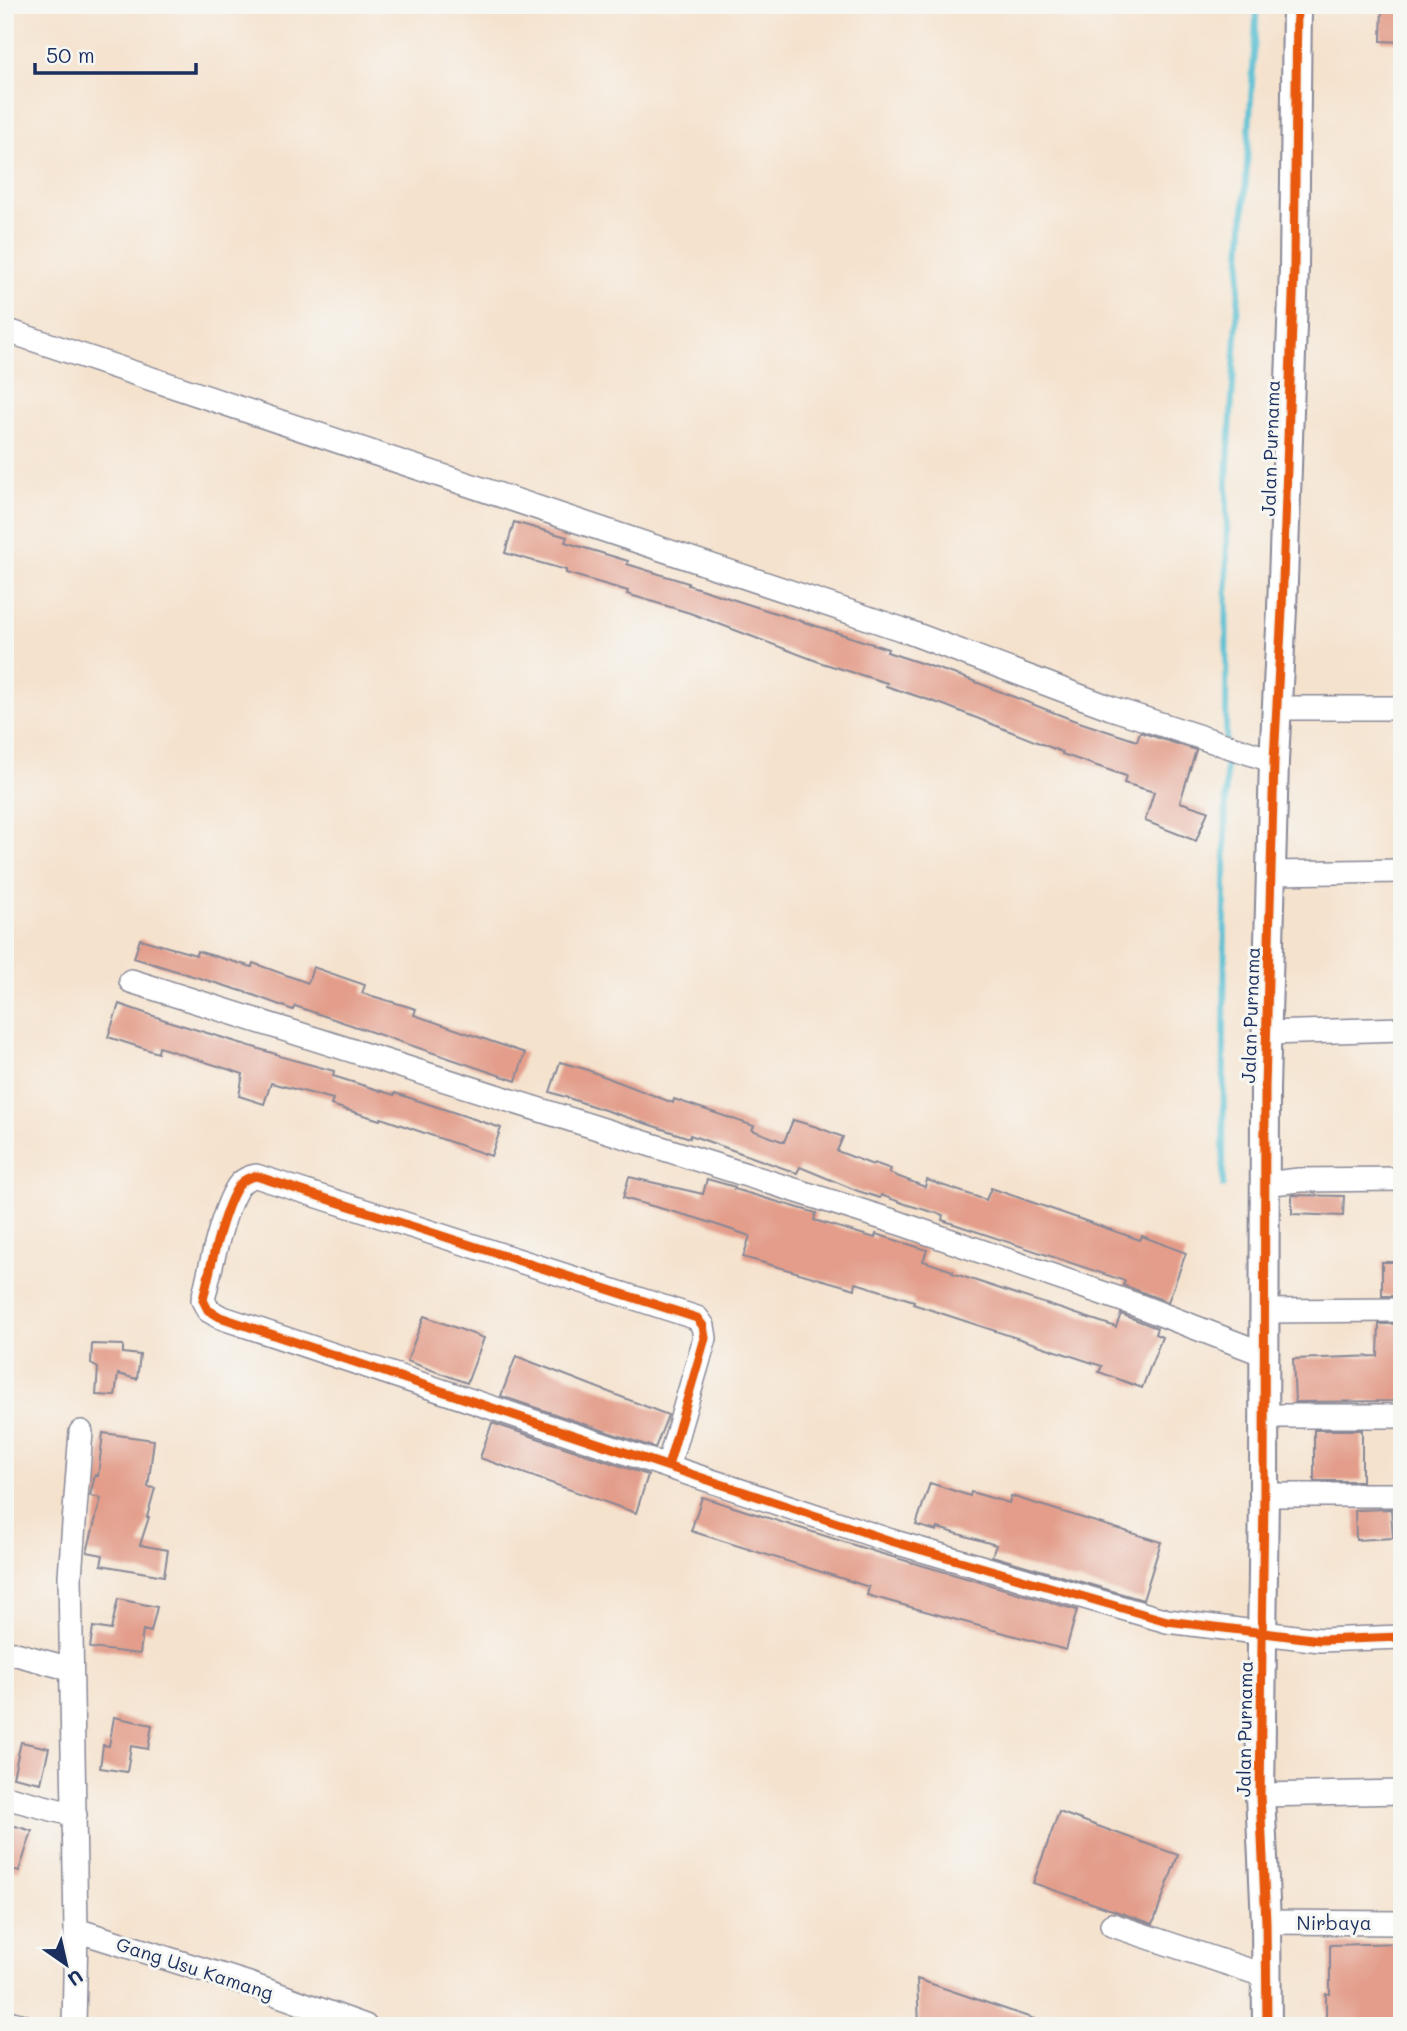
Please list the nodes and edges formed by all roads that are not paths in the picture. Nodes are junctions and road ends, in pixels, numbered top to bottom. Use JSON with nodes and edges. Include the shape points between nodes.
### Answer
{"nodes":[{"id":1,"x":1297,"y":5,"type":"edge"},
{"id":2,"x":5,"y":330,"type":"edge"},
{"id":3,"x":1277,"y":708,"type":"junction"},
{"id":4,"x":1402,"y":708,"type":"edge"},
{"id":5,"x":1273,"y":760,"type":"junction"},
{"id":6,"x":1402,"y":871,"type":"edge"},
{"id":7,"x":1271,"y":873,"type":"junction"},
{"id":8,"x":131,"y":981,"type":"dead end"},
{"id":9,"x":1402,"y":1029,"type":"edge"},
{"id":10,"x":1267,"y":1033,"type":"junction"},
{"id":11,"x":1402,"y":1179,"type":"edge"},
{"id":12,"x":1265,"y":1184,"type":"junction"},
{"id":13,"x":1402,"y":1310,"type":"edge"},
{"id":14,"x":1263,"y":1311,"type":"junction"},
{"id":15,"x":1264,"y":1354,"type":"junction"},
{"id":16,"x":1264,"y":1416,"type":"junction"},
{"id":17,"x":1402,"y":1416,"type":"edge"},
{"id":18,"x":81,"y":1432,"type":"dead end"},
{"id":19,"x":668,"y":1466,"type":"junction"},
{"id":20,"x":1264,"y":1495,"type":"junction"},
{"id":21,"x":1402,"y":1495,"type":"edge"},
{"id":22,"x":1263,"y":1634,"type":"junction"},
{"id":23,"x":1402,"y":1637,"type":"edge"},
{"id":24,"x":5,"y":1651,"type":"edge"},
{"id":25,"x":71,"y":1669,"type":"junction"},
{"id":26,"x":1402,"y":1792,"type":"edge"},
{"id":27,"x":1260,"y":1795,"type":"junction"},
{"id":28,"x":5,"y":1797,"type":"edge"},
{"id":29,"x":75,"y":1815,"type":"junction"},
{"id":30,"x":1266,"y":1922,"type":"junction"},
{"id":31,"x":1402,"y":1923,"type":"edge"},
{"id":32,"x":1112,"y":1925,"type":"dead end"},
{"id":33,"x":76,"y":1930,"type":"junction"},
{"id":34,"x":1266,"y":1976,"type":"junction"},
{"id":35,"x":5,"y":2021,"type":"edge"},
{"id":36,"x":23,"y":2026,"type":"edge"},
{"id":37,"x":74,"y":2026,"type":"edge"},
{"id":38,"x":365,"y":2026,"type":"edge"},
{"id":39,"x":1267,"y":2026,"type":"edge"}],
"edges":[{"from":1,"to":3,"type":"street","name":"Jalan Purnama","via":[[1294,268]]},
{"from":2,"to":5,"type":"street","via":[[901,629],[1111,708]]},
{"from":3,"to":4,"type":"street"},
{"from":3,"to":5,"type":"street","name":"Jalan Purnama"},
{"from":5,"to":7,"type":"street","name":"Jalan Purnama"},
{"from":6,"to":7,"type":"street"},
{"from":7,"to":10,"type":"street","name":"Jalan Purnama"},
{"from":8,"to":15,"type":"street","via":[[899,1223]]},
{"from":9,"to":10,"type":"street"},
{"from":10,"to":12,"type":"street","name":"Jalan Purnama"},
{"from":11,"to":12,"type":"street"},
{"from":12,"to":14,"type":"street","name":"Jalan Purnama"},
{"from":13,"to":14,"type":"street"},
{"from":14,"to":15,"type":"street","name":"Jalan Purnama"},
{"from":15,"to":16,"type":"street","name":"Jalan Purnama"},
{"from":16,"to":17,"type":"street"},
{"from":16,"to":20,"type":"street","name":"Jalan Purnama"},
{"from":18,"to":25,"type":"street","via":[[70,1576]]},
{"from":19,"to":19,"type":"street","via":[[220,1318],[208,1310],[203,1300],[215,1250],[242,1180],[256,1176],[697,1318],[705,1338]]},
{"from":19,"to":22,"type":"street","via":[[891,1541],[1167,1621]]},
{"from":20,"to":21,"type":"street"},
{"from":20,"to":22,"type":"street","name":"Jalan Purnama"},
{"from":22,"to":23,"type":"street","via":[[1320,1640]]},
{"from":22,"to":27,"type":"street","name":"Jalan Purnama"},
{"from":24,"to":25,"type":"street"},
{"from":25,"to":29,"type":"street"},
{"from":26,"to":27,"type":"street"},
{"from":27,"to":30,"type":"street","name":"Jalan Purnama"},
{"from":28,"to":29,"type":"street"},
{"from":29,"to":33,"type":"street"},
{"from":30,"to":31,"type":"street","name":"Nirbaya"},
{"from":30,"to":34,"type":"street","name":"Jalan Purnama"},
{"from":32,"to":34,"type":"street"},
{"from":33,"to":37,"type":"street"},
{"from":33,"to":38,"type":"street","name":"Gang Usu Kamang"},
{"from":34,"to":39,"type":"street","name":"Jalan Purnama"},
{"from":35,"to":36,"type":"street"}]}
